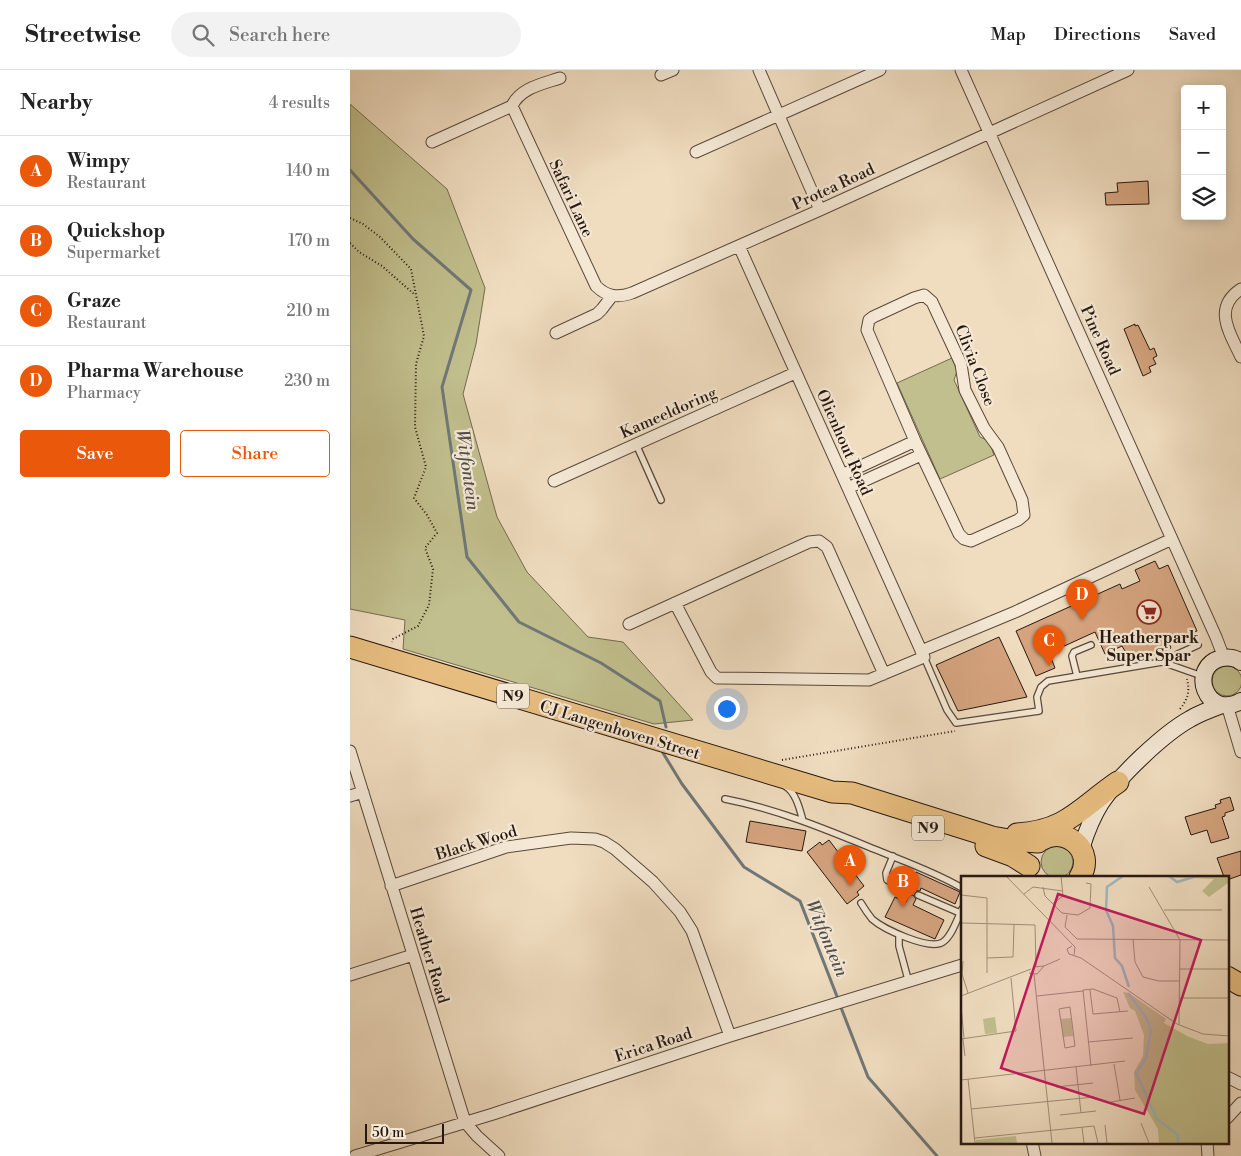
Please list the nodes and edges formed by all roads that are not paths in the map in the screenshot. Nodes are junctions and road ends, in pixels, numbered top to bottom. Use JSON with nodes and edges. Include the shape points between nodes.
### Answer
{"nodes":[{"id":1,"x":673,"y":70,"type":"edge"},
{"id":2,"x":758,"y":70,"type":"edge"},
{"id":3,"x":880,"y":70,"type":"edge"},
{"id":4,"x":961,"y":70,"type":"edge"},
{"id":5,"x":1128,"y":70,"type":"edge"},
{"id":6,"x":661,"y":75,"type":"dead end"},
{"id":7,"x":560,"y":78,"type":"dead end"},
{"id":8,"x":512,"y":106,"type":"junction"},
{"id":9,"x":778,"y":116,"type":"junction"},
{"id":10,"x":989,"y":132,"type":"junction"},
{"id":11,"x":432,"y":142,"type":"dead end"},
{"id":12,"x":696,"y":152,"type":"dead end"},
{"id":13,"x":820,"y":210,"type":"junction"},
{"id":14,"x":739,"y":246,"type":"junction"},
{"id":15,"x":1241,"y":289,"type":"edge"},
{"id":16,"x":612,"y":296,"type":"junction"},
{"id":17,"x":556,"y":333,"type":"dead end"},
{"id":18,"x":1241,"y":356,"type":"edge"},
{"id":19,"x":795,"y":373,"type":"junction"},
{"id":20,"x":915,"y":441,"type":"junction"},
{"id":21,"x":636,"y":444,"type":"junction"},
{"id":22,"x":921,"y":455,"type":"junction"},
{"id":23,"x":842,"y":475,"type":"junction"},
{"id":24,"x":554,"y":481,"type":"dead end"},
{"id":25,"x":848,"y":488,"type":"junction"},
{"id":26,"x":661,"y":500,"type":"dead end"},
{"id":27,"x":1172,"y":539,"type":"junction"},
{"id":28,"x":675,"y":603,"type":"junction"},
{"id":29,"x":629,"y":624,"type":"dead end"},
{"id":30,"x":1090,"y":645,"type":"dead end"},
{"id":31,"x":1198,"y":645,"type":"dead end"},
{"id":32,"x":350,"y":647,"type":"edge"},
{"id":33,"x":922,"y":654,"type":"junction"},
{"id":34,"x":1236,"y":659,"type":"edge"},
{"id":35,"x":1168,"y":663,"type":"junction"},
{"id":36,"x":884,"y":674,"type":"junction"},
{"id":37,"x":1077,"y":676,"type":"junction"},
{"id":38,"x":1204,"y":681,"type":"junction"},
{"id":39,"x":1230,"y":704,"type":"edge"},
{"id":40,"x":1179,"y":718,"type":"junction"},
{"id":41,"x":350,"y":751,"type":"edge"},
{"id":42,"x":1241,"y":752,"type":"edge"},
{"id":43,"x":737,"y":763,"type":"junction"},
{"id":44,"x":1118,"y":782,"type":"junction"},
{"id":45,"x":362,"y":792,"type":"junction"},
{"id":46,"x":832,"y":792,"type":"junction"},
{"id":47,"x":350,"y":796,"type":"edge"},
{"id":48,"x":724,"y":799,"type":"dead end"},
{"id":49,"x":1101,"y":804,"type":"junction"},
{"id":50,"x":803,"y":821,"type":"junction"},
{"id":51,"x":964,"y":829,"type":"junction"},
{"id":52,"x":1061,"y":835,"type":"junction"},
{"id":53,"x":1038,"y":842,"type":"junction"},
{"id":54,"x":893,"y":856,"type":"junction"},
{"id":55,"x":1084,"y":868,"type":"edge"},
{"id":56,"x":1031,"y":872,"type":"edge"},
{"id":57,"x":391,"y":886,"type":"junction"},
{"id":58,"x":961,"y":888,"type":"edge"},
{"id":59,"x":911,"y":891,"type":"dead end"},
{"id":60,"x":918,"y":895,"type":"dead end"},
{"id":61,"x":861,"y":903,"type":"dead end"},
{"id":62,"x":961,"y":911,"type":"edge"},
{"id":63,"x":899,"y":936,"type":"junction"},
{"id":64,"x":413,"y":955,"type":"junction"},
{"id":65,"x":961,"y":965,"type":"edge"},
{"id":66,"x":350,"y":975,"type":"edge"},
{"id":67,"x":1228,"y":978,"type":"edge"},
{"id":68,"x":909,"y":983,"type":"junction"},
{"id":69,"x":1241,"y":985,"type":"edge"},
{"id":70,"x":730,"y":1036,"type":"junction"},
{"id":71,"x":1228,"y":1078,"type":"edge"},
{"id":72,"x":1241,"y":1084,"type":"edge"},
{"id":73,"x":1241,"y":1103,"type":"edge"},
{"id":74,"x":1228,"y":1117,"type":"edge"},
{"id":75,"x":465,"y":1122,"type":"junction"},
{"id":76,"x":355,"y":1156,"type":"edge"},
{"id":77,"x":499,"y":1156,"type":"edge"}],
"edges":[{"from":1,"to":6,"type":"street"},
{"from":2,"to":9,"type":"street"},
{"from":3,"to":9,"type":"street"},
{"from":4,"to":10,"type":"street","name":"Pine Road"},
{"from":5,"to":10,"type":"street","name":"Protea Road"},
{"from":7,"to":8,"type":"street","via":[[522,93]]},
{"from":8,"to":11,"type":"street"},
{"from":8,"to":16,"type":"street","name":"Safari Lane","via":[[588,272],[600,291]]},
{"from":9,"to":12,"type":"street"},
{"from":9,"to":13,"type":"street"},
{"from":10,"to":13,"type":"street","name":"Protea Road"},
{"from":10,"to":27,"type":"street","name":"Pine Road"},
{"from":13,"to":14,"type":"street","name":"Protea Road"},
{"from":14,"to":16,"type":"street","name":"Protea Road","via":[[632,293]]},
{"from":14,"to":19,"type":"street","name":"Olienhout Road"},
{"from":15,"to":18,"type":"street","via":[[1226,304],[1224,313]]},
{"from":16,"to":17,"type":"street","via":[[596,314]]},
{"from":19,"to":21,"type":"street","name":"Kameeldoring"},
{"from":19,"to":23,"type":"street","name":"Olienhout Road"},
{"from":20,"to":22,"type":"street","name":"Clivia Close"},
{"from":20,"to":22,"type":"street","name":"Clivia Close","via":[[867,330],[873,317],[924,295],[932,302],[961,364],[965,390],[984,428],[998,447],[1022,500],[1024,515],[975,540],[964,539]]},
{"from":20,"to":23,"type":"street"},
{"from":21,"to":24,"type":"street","name":"Kameeldoring"},
{"from":21,"to":26,"type":"lane"},
{"from":22,"to":25,"type":"street"},
{"from":23,"to":25,"type":"street","name":"Olienhout Road"},
{"from":25,"to":33,"type":"street","name":"Olienhout Road"},
{"from":27,"to":33,"type":"street"},
{"from":27,"to":34,"type":"street","name":"Pine Road","via":[[1210,623]]},
{"from":28,"to":29,"type":"street"},
{"from":28,"to":36,"type":"street","via":[[712,675],[717,678],[866,681]]},
{"from":28,"to":36,"type":"street","via":[[819,540],[827,547]]},
{"from":30,"to":37,"type":"lane","via":[[1072,656]]},
{"from":31,"to":35,"type":"lane","via":[[1178,654]]},
{"from":32,"to":43,"type":"highway","name":"CJ Langenhoven Street","number":"N9"},
{"from":33,"to":36,"type":"street"},
{"from":33,"to":37,"type":"lane","via":[[956,723],[1038,712],[1037,697],[1041,687],[1048,681]]},
{"from":34,"to":38,"type":"main road","via":[[1213,662]]},
{"from":35,"to":37,"type":"lane","via":[[1152,662]]},
{"from":35,"to":38,"type":"lane"},
{"from":38,"to":39,"type":"main road","via":[[1210,698]]},
{"from":38,"to":40,"type":"main road"},
{"from":39,"to":40,"type":"main road"},
{"from":39,"to":42,"type":"street"},
{"from":40,"to":44,"type":"main road"},
{"from":41,"to":45,"type":"street","name":"Heather Road"},
{"from":43,"to":46,"type":"highway","name":"CJ Langenhoven Street","number":"N9"},
{"from":43,"to":50,"type":"lane","via":[[789,788]]},
{"from":44,"to":49,"type":"main road"},
{"from":44,"to":51,"type":"highway","via":[[1072,818],[1047,829],[1009,834]]},
{"from":45,"to":47,"type":"street"},
{"from":45,"to":57,"type":"street","name":"Heather Road"},
{"from":46,"to":51,"type":"highway","name":"CJ Langenhoven Street","number":"N9","via":[[852,793]]},
{"from":46,"to":56,"type":"highway","name":"CJ Langenhoven Street","number":"N9","via":[[867,809],[1002,851]]},
{"from":48,"to":50,"type":"lane","via":[[760,806]]},
{"from":49,"to":52,"type":"main road"},
{"from":49,"to":55,"type":"main road","via":[[1088,829]]},
{"from":50,"to":54,"type":"lane"},
{"from":51,"to":53,"type":"highway","name":"CJ Langenhoven Street","number":"N9","via":[[1003,840]]},
{"from":52,"to":53,"type":"highway","number":"N9","via":[[1048,836]]},
{"from":52,"to":55,"type":"highway","via":[[1073,840]]},
{"from":53,"to":56,"type":"highway","number":"N9","via":[[1030,856]]},
{"from":54,"to":58,"type":"lane"},
{"from":54,"to":59,"type":"lane","via":[[886,873],[887,880]]},
{"from":57,"to":64,"type":"street","name":"Heather Road"},
{"from":57,"to":70,"type":"street","name":"Black Wood","via":[[480,855],[526,843],[584,837],[604,842],[653,882],[692,930]]},
{"from":60,"to":62,"type":"lane"},
{"from":61,"to":63,"type":"lane","via":[[872,919]]},
{"from":62,"to":63,"type":"lane","via":[[947,939],[940,944]]},
{"from":63,"to":68,"type":"lane"},
{"from":64,"to":66,"type":"street"},
{"from":64,"to":75,"type":"street","name":"Heather Road"},
{"from":65,"to":68,"type":"street","name":"Erica Road"},
{"from":67,"to":69,"type":"highway"},
{"from":68,"to":70,"type":"street","name":"Erica Road"},
{"from":70,"to":75,"type":"street","name":"Erica Road"},
{"from":71,"to":72,"type":"street"},
{"from":73,"to":74,"type":"street"},
{"from":75,"to":76,"type":"street","name":"Erica Road"},
{"from":75,"to":77,"type":"street","name":"Heather Road"}]}
